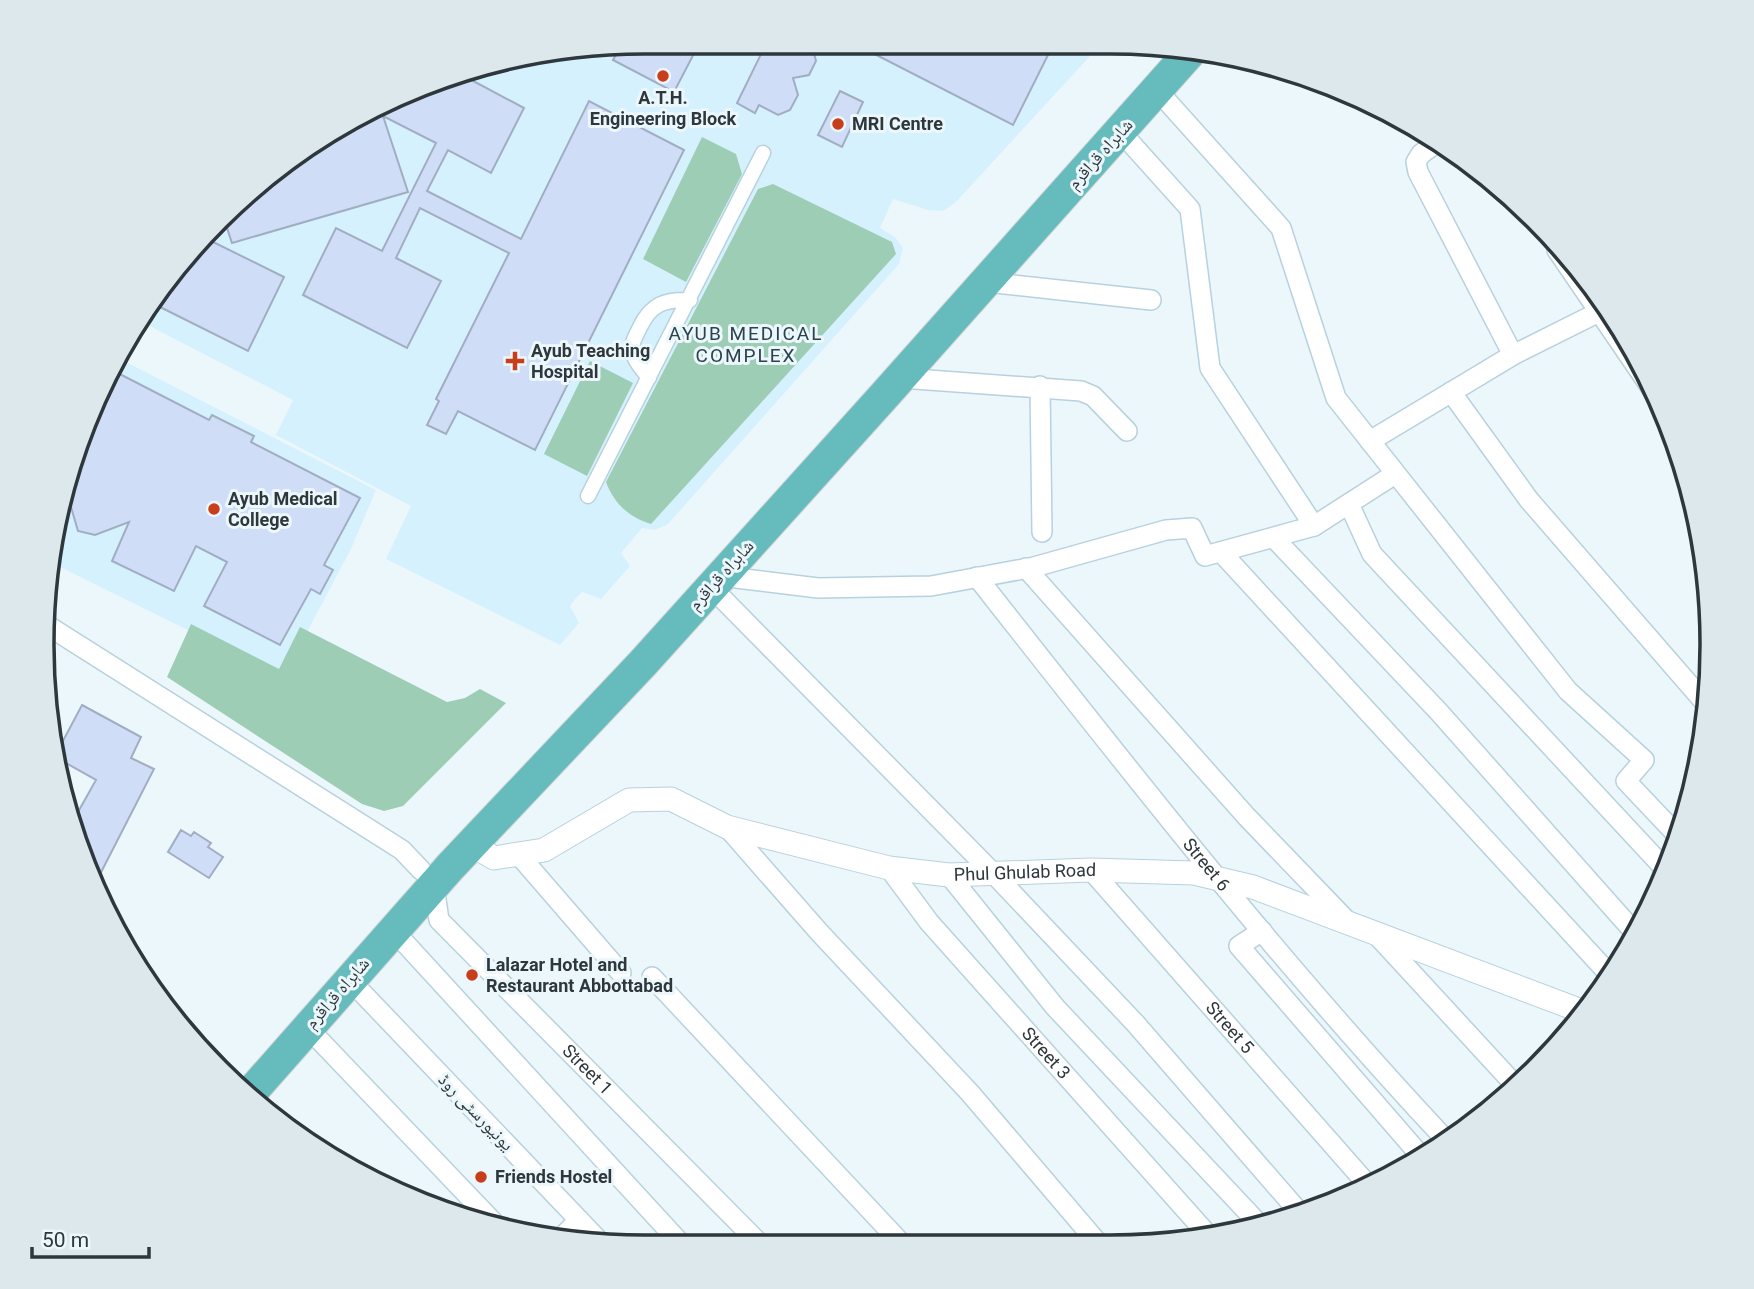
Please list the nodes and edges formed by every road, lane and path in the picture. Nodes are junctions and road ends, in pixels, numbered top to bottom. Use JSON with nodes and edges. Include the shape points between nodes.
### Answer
{"nodes":[{"id":1,"x":1161,"y":57,"type":"edge"},
{"id":2,"x":1184,"y":59,"type":"edge"},
{"id":3,"x":1157,"y":90,"type":"junction"},
{"id":4,"x":1120,"y":131,"type":"junction"},
{"id":5,"x":1429,"y":148,"type":"edge"},
{"id":6,"x":763,"y":153,"type":"dead end"},
{"id":7,"x":986,"y":282,"type":"junction"},
{"id":8,"x":690,"y":300,"type":"junction"},
{"id":9,"x":1151,"y":300,"type":"dead end"},
{"id":10,"x":1597,"y":313,"type":"edge"},
{"id":11,"x":1513,"y":355,"type":"junction"},
{"id":12,"x":901,"y":377,"type":"junction"},
{"id":13,"x":649,"y":378,"type":"junction"},
{"id":14,"x":1040,"y":386,"type":"junction"},
{"id":15,"x":1451,"y":393,"type":"junction"},
{"id":16,"x":1128,"y":431,"type":"dead end"},
{"id":17,"x":1370,"y":441,"type":"junction"},
{"id":18,"x":1395,"y":474,"type":"junction"},
{"id":19,"x":588,"y":496,"type":"dead end"},
{"id":20,"x":1349,"y":504,"type":"junction"},
{"id":21,"x":1314,"y":526,"type":"junction"},
{"id":22,"x":1042,"y":532,"type":"dead end"},
{"id":23,"x":1274,"y":538,"type":"junction"},
{"id":24,"x":1221,"y":552,"type":"junction"},
{"id":25,"x":1026,"y":568,"type":"junction"},
{"id":26,"x":977,"y":578,"type":"junction"},
{"id":27,"x":716,"y":581,"type":"junction"},
{"id":28,"x":55,"y":630,"type":"edge"},
{"id":29,"x":1697,"y":694,"type":"edge"},
{"id":30,"x":727,"y":827,"type":"junction"},
{"id":31,"x":1670,"y":828,"type":"edge"},
{"id":32,"x":472,"y":845,"type":"junction"},
{"id":33,"x":518,"y":854,"type":"junction"},
{"id":34,"x":1658,"y":862,"type":"edge"},
{"id":35,"x":889,"y":868,"type":"junction"},
{"id":36,"x":1091,"y":870,"type":"junction"},
{"id":37,"x":994,"y":874,"type":"junction"},
{"id":38,"x":949,"y":875,"type":"junction"},
{"id":39,"x":427,"y":878,"type":"junction"},
{"id":40,"x":1218,"y":878,"type":"junction"},
{"id":41,"x":1349,"y":923,"type":"junction"},
{"id":42,"x":1629,"y":926,"type":"edge"},
{"id":43,"x":393,"y":930,"type":"junction"},
{"id":44,"x":1262,"y":931,"type":"junction"},
{"id":45,"x":1373,"y":932,"type":"junction"},
{"id":46,"x":1603,"y":967,"type":"edge"},
{"id":47,"x":621,"y":973,"type":"dead end"},
{"id":48,"x":652,"y":977,"type":"dead end"},
{"id":49,"x":349,"y":979,"type":"junction"},
{"id":50,"x":1574,"y":1008,"type":"edge"},
{"id":51,"x":307,"y":1027,"type":"junction"},
{"id":52,"x":239,"y":1073,"type":"edge"},
{"id":53,"x":1509,"y":1079,"type":"edge"},
{"id":54,"x":255,"y":1088,"type":"edge"},
{"id":55,"x":1440,"y":1133,"type":"edge"},
{"id":56,"x":1415,"y":1149,"type":"edge"},
{"id":57,"x":1362,"y":1178,"type":"edge"},
{"id":58,"x":1293,"y":1205,"type":"edge"},
{"id":59,"x":467,"y":1207,"type":"edge"},
{"id":60,"x":1252,"y":1217,"type":"edge"},
{"id":61,"x":579,"y":1220,"type":"junction"},
{"id":62,"x":1201,"y":1227,"type":"edge"},
{"id":63,"x":569,"y":1230,"type":"edge"},
{"id":64,"x":590,"y":1232,"type":"edge"},
{"id":65,"x":673,"y":1235,"type":"edge"},
{"id":66,"x":751,"y":1235,"type":"edge"},
{"id":67,"x":894,"y":1235,"type":"edge"},
{"id":68,"x":1091,"y":1235,"type":"edge"}],
"edges":[{"from":1,"to":39,"type":"highway","name":"شاہراہ قراقرم"},
{"from":2,"to":3,"type":"highway","name":"شاہراہ قراقرم"},
{"from":3,"to":4,"type":"highway","name":"شاہراہ قراقرم"},
{"from":3,"to":17,"type":"street","via":[[1281,228],[1336,398]]},
{"from":4,"to":7,"type":"highway","name":"شاہراہ قراقرم"},
{"from":4,"to":21,"type":"street","via":[[1190,209],[1210,368]]},
{"from":5,"to":11,"type":"street","via":[[1416,162],[1418,172]]},
{"from":6,"to":8,"type":"street"},
{"from":7,"to":9,"type":"street"},
{"from":7,"to":12,"type":"highway","name":"شاہراہ قراقرم"},
{"from":8,"to":13,"type":"street"},
{"from":8,"to":13,"type":"street","via":[[666,302],[648,311],[632,349]]},
{"from":10,"to":11,"type":"street"},
{"from":11,"to":15,"type":"street"},
{"from":12,"to":14,"type":"street"},
{"from":12,"to":27,"type":"highway","name":"شاہراہ قراقرم"},
{"from":13,"to":19,"type":"street"},
{"from":14,"to":16,"type":"street","via":[[1067,387],[1093,396]]},
{"from":14,"to":22,"type":"street"},
{"from":15,"to":17,"type":"street"},
{"from":15,"to":29,"type":"street","via":[[1530,500]]},
{"from":17,"to":18,"type":"street"},
{"from":18,"to":20,"type":"street"},
{"from":18,"to":31,"type":"street","via":[[1569,691],[1644,760],[1626,781]]},
{"from":20,"to":21,"type":"street"},
{"from":20,"to":34,"type":"street","via":[[1372,554]]},
{"from":21,"to":23,"type":"street"},
{"from":23,"to":24,"type":"street"},
{"from":23,"to":42,"type":"street","via":[[1438,711]]},
{"from":24,"to":25,"type":"street","via":[[1205,556],[1192,528],[1166,530]]},
{"from":24,"to":46,"type":"street"},
{"from":25,"to":26,"type":"street"},
{"from":25,"to":41,"type":"street","via":[[1245,816]]},
{"from":26,"to":27,"type":"street","via":[[931,586],[818,588]]},
{"from":26,"to":40,"type":"street","name":"Street 6"},
{"from":27,"to":32,"type":"highway","name":"شاہراہ قراقرم"},
{"from":27,"to":37,"type":"street"},
{"from":28,"to":39,"type":"street","via":[[402,850]]},
{"from":30,"to":33,"type":"street","name":"Phul Ghulab Road","via":[[671,799],[629,800],[544,850]]},
{"from":30,"to":35,"type":"street","name":"Phul Ghulab Road"},
{"from":30,"to":68,"type":"street","via":[[970,1093]]},
{"from":32,"to":33,"type":"street","name":"Phul Ghulab Road","via":[[494,858]]},
{"from":32,"to":39,"type":"highway","name":"شاہراہ قراقرم"},
{"from":33,"to":47,"type":"street"},
{"from":35,"to":38,"type":"street","name":"Phul Ghulab Road"},
{"from":35,"to":62,"type":"street","name":"Street 3","via":[[929,922]]},
{"from":36,"to":37,"type":"street","name":"Phul Ghulab Road"},
{"from":36,"to":40,"type":"street","name":"Phul Ghulab Road"},
{"from":36,"to":57,"type":"street","name":"Street 5"},
{"from":37,"to":38,"type":"street","name":"Phul Ghulab Road"},
{"from":37,"to":58,"type":"street","via":[[1135,1023]]},
{"from":38,"to":60,"type":"street","via":[[1055,1007]]},
{"from":39,"to":43,"type":"highway","name":"شاہراہ قراقرم"},
{"from":39,"to":52,"type":"highway","name":"شاہراہ قراقرم"},
{"from":39,"to":66,"type":"street","name":"Street 1","via":[[439,920]]},
{"from":40,"to":41,"type":"street","name":"Phul Ghulab Road"},
{"from":40,"to":44,"type":"street","name":"Street 6"},
{"from":41,"to":45,"type":"street","name":"Phul Ghulab Road"},
{"from":43,"to":49,"type":"highway","name":"شاہراہ قراقرم"},
{"from":43,"to":65,"type":"street"},
{"from":44,"to":55,"type":"street","name":"Street 6","via":[[1353,1041]]},
{"from":44,"to":56,"type":"street","via":[[1238,946]]},
{"from":45,"to":50,"type":"street","name":"Phul Ghulab Road"},
{"from":45,"to":53,"type":"street"},
{"from":48,"to":67,"type":"street"},
{"from":49,"to":51,"type":"highway","name":"شاہراہ قراقرم"},
{"from":49,"to":61,"type":"street","name":"یونیورسٹی روڈ"},
{"from":51,"to":54,"type":"highway","name":"شاہراہ قراقرم"},
{"from":51,"to":59,"type":"street"},
{"from":61,"to":63,"type":"street"},
{"from":61,"to":64,"type":"street","name":"یونیورسٹی روڈ"}]}
